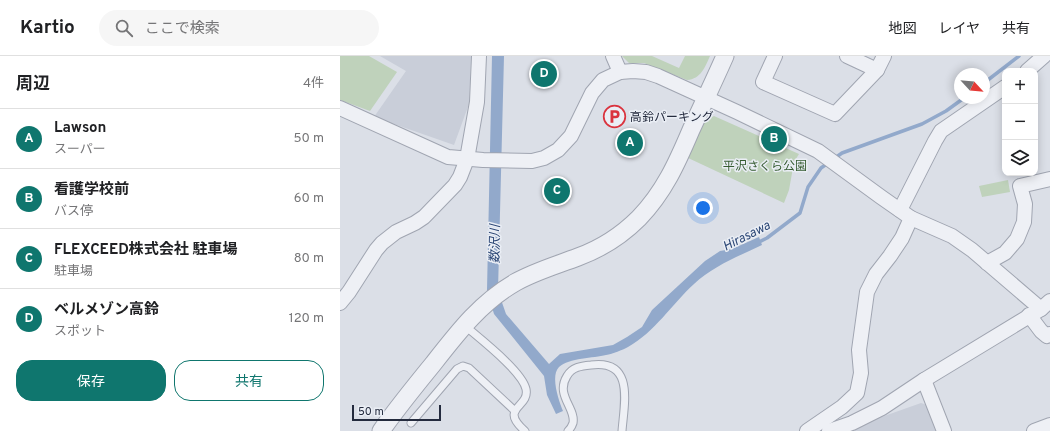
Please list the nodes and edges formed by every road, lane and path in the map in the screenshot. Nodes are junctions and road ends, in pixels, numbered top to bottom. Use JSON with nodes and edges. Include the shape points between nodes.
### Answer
{"nodes":[{"id":1,"x":479,"y":56,"type":"edge"},
{"id":2,"x":613,"y":56,"type":"edge"},
{"id":3,"x":725,"y":56,"type":"edge"},
{"id":4,"x":775,"y":56,"type":"edge"},
{"id":5,"x":847,"y":56,"type":"edge"},
{"id":6,"x":884,"y":56,"type":"edge"},
{"id":7,"x":1044,"y":56,"type":"edge"},
{"id":8,"x":1031,"y":68,"type":"edge"},
{"id":9,"x":877,"y":70,"type":"junction"},
{"id":10,"x":620,"y":72,"type":"junction"},
{"id":11,"x":1002,"y":89,"type":"edge"},
{"id":12,"x":706,"y":97,"type":"junction"},
{"id":13,"x":340,"y":108,"type":"edge"},
{"id":14,"x":467,"y":159,"type":"junction"},
{"id":15,"x":1050,"y":179,"type":"edge"},
{"id":16,"x":905,"y":214,"type":"junction"},
{"id":17,"x":987,"y":263,"type":"junction"},
{"id":18,"x":340,"y":303,"type":"edge"},
{"id":19,"x":1040,"y":308,"type":"edge"},
{"id":20,"x":464,"y":325,"type":"junction"},
{"id":21,"x":1050,"y":334,"type":"edge"},
{"id":22,"x":924,"y":380,"type":"junction"},
{"id":23,"x":515,"y":411,"type":"junction"},
{"id":24,"x":411,"y":423,"type":"dead end"},
{"id":25,"x":1050,"y":425,"type":"edge"},
{"id":26,"x":381,"y":431,"type":"edge"},
{"id":27,"x":525,"y":431,"type":"edge"},
{"id":28,"x":568,"y":431,"type":"edge"},
{"id":29,"x":622,"y":431,"type":"edge"},
{"id":30,"x":807,"y":431,"type":"edge"},
{"id":31,"x":829,"y":431,"type":"edge"},
{"id":32,"x":944,"y":431,"type":"edge"},
{"id":33,"x":1034,"y":431,"type":"edge"}],
"edges":[{"from":1,"to":14,"type":"street","via":[[477,102]]},
{"from":2,"to":10,"type":"street"},
{"from":3,"to":12,"type":"street"},
{"from":4,"to":9,"type":"street","via":[[763,82],[836,114]]},
{"from":5,"to":9,"type":"street"},
{"from":6,"to":9,"type":"street"},
{"from":7,"to":8,"type":"street"},
{"from":10,"to":12,"type":"street","via":[[646,72]]},
{"from":10,"to":14,"type":"street","via":[[603,80],[592,93],[571,136],[558,150],[544,158],[532,161]]},
{"from":11,"to":16,"type":"street","via":[[941,131],[931,148]]},
{"from":12,"to":16,"type":"street","via":[[826,156]]},
{"from":12,"to":20,"type":"street","via":[[668,180],[638,219],[600,247],[538,271],[502,290]]},
{"from":13,"to":14,"type":"street","via":[[443,155]]},
{"from":14,"to":18,"type":"street","via":[[455,185],[424,217],[382,243]]},
{"from":15,"to":17,"type":"street","via":[[1020,186],[1025,204],[1024,222],[1017,239],[1005,253]]},
{"from":16,"to":17,"type":"street","via":[[952,236]]},
{"from":16,"to":30,"type":"street","via":[[902,238],[876,274],[867,292],[859,350],[860,373],[857,393],[842,407]]},
{"from":17,"to":19,"type":"street"},
{"from":19,"to":21,"type":"street","via":[[1041,331],[1048,336]]},
{"from":19,"to":22,"type":"street"},
{"from":20,"to":23,"type":"lane","via":[[511,367],[523,382],[527,390],[525,398]]},
{"from":20,"to":26,"type":"street"},
{"from":22,"to":31,"type":"street","via":[[882,408]]},
{"from":22,"to":32,"type":"street"},
{"from":23,"to":24,"type":"lane","via":[[469,368],[463,366],[457,369]]},
{"from":23,"to":27,"type":"lane","via":[[516,423]]},
{"from":25,"to":33,"type":"street"},
{"from":28,"to":29,"type":"lane","via":[[573,422],[564,394],[564,381],[577,367],[599,364],[612,368],[623,380],[625,390]]}]}
